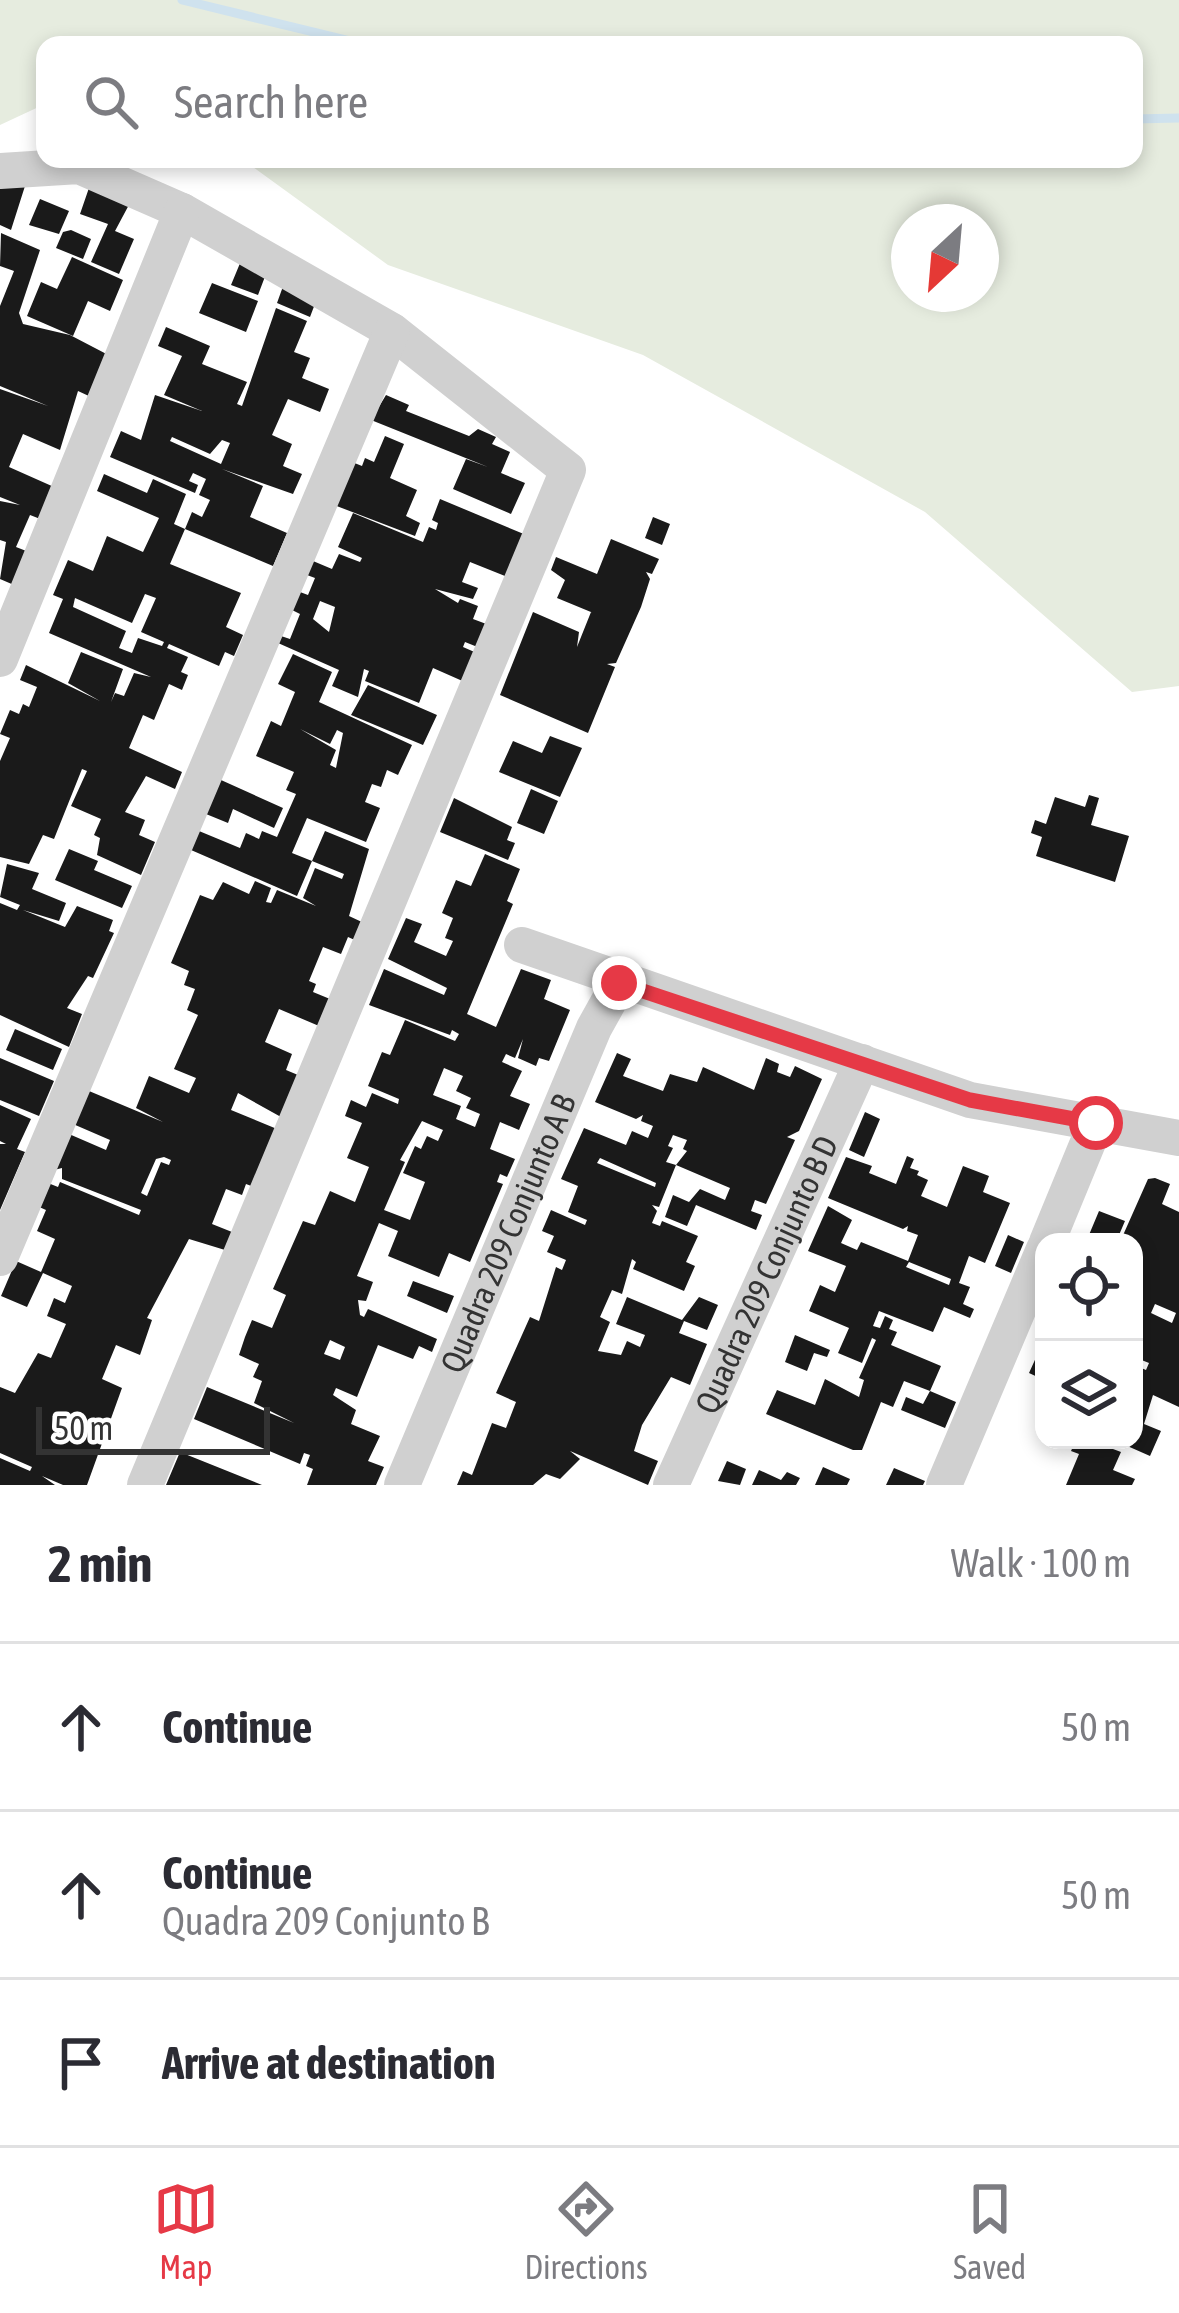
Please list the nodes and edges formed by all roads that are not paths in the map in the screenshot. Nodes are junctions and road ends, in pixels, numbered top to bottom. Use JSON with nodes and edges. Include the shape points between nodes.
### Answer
{"nodes":[{"id":1,"x":47,"y":168,"type":"edge"},
{"id":2,"x":84,"y":168,"type":"edge"},
{"id":3,"x":0,"y":171,"type":"edge"},
{"id":4,"x":182,"y":211,"type":"junction"},
{"id":5,"x":392,"y":331,"type":"junction"},
{"id":6,"x":0,"y":659,"type":"edge"},
{"id":7,"x":522,"y":945,"type":"dead end"},
{"id":8,"x":619,"y":983,"type":"junction"},
{"id":9,"x":862,"y":1062,"type":"junction"},
{"id":10,"x":1096,"y":1123,"type":"junction"},
{"id":11,"x":1179,"y":1138,"type":"edge"},
{"id":12,"x":1050,"y":1233,"type":"edge"},
{"id":13,"x":0,"y":1258,"type":"edge"},
{"id":14,"x":1035,"y":1269,"type":"edge"},
{"id":15,"x":146,"y":1485,"type":"edge"},
{"id":16,"x":402,"y":1485,"type":"edge"},
{"id":17,"x":671,"y":1485,"type":"edge"},
{"id":18,"x":944,"y":1485,"type":"edge"}],
"edges":[{"from":1,"to":3,"type":"street"},
{"from":2,"to":4,"type":"street"},
{"from":4,"to":5,"type":"street"},
{"from":4,"to":6,"type":"street"},
{"from":5,"to":13,"type":"street"},
{"from":5,"to":15,"type":"street","via":[[568,470]]},
{"from":7,"to":8,"type":"street"},
{"from":8,"to":9,"type":"street"},
{"from":8,"to":16,"type":"street","name":"Quadra 209 Conjunto A B"},
{"from":9,"to":10,"type":"street","via":[[970,1100]]},
{"from":9,"to":17,"type":"street","name":"Quadra 209 Conjunto B D"},
{"from":10,"to":11,"type":"street"},
{"from":10,"to":12,"type":"street"},
{"from":14,"to":18,"type":"street"}]}
